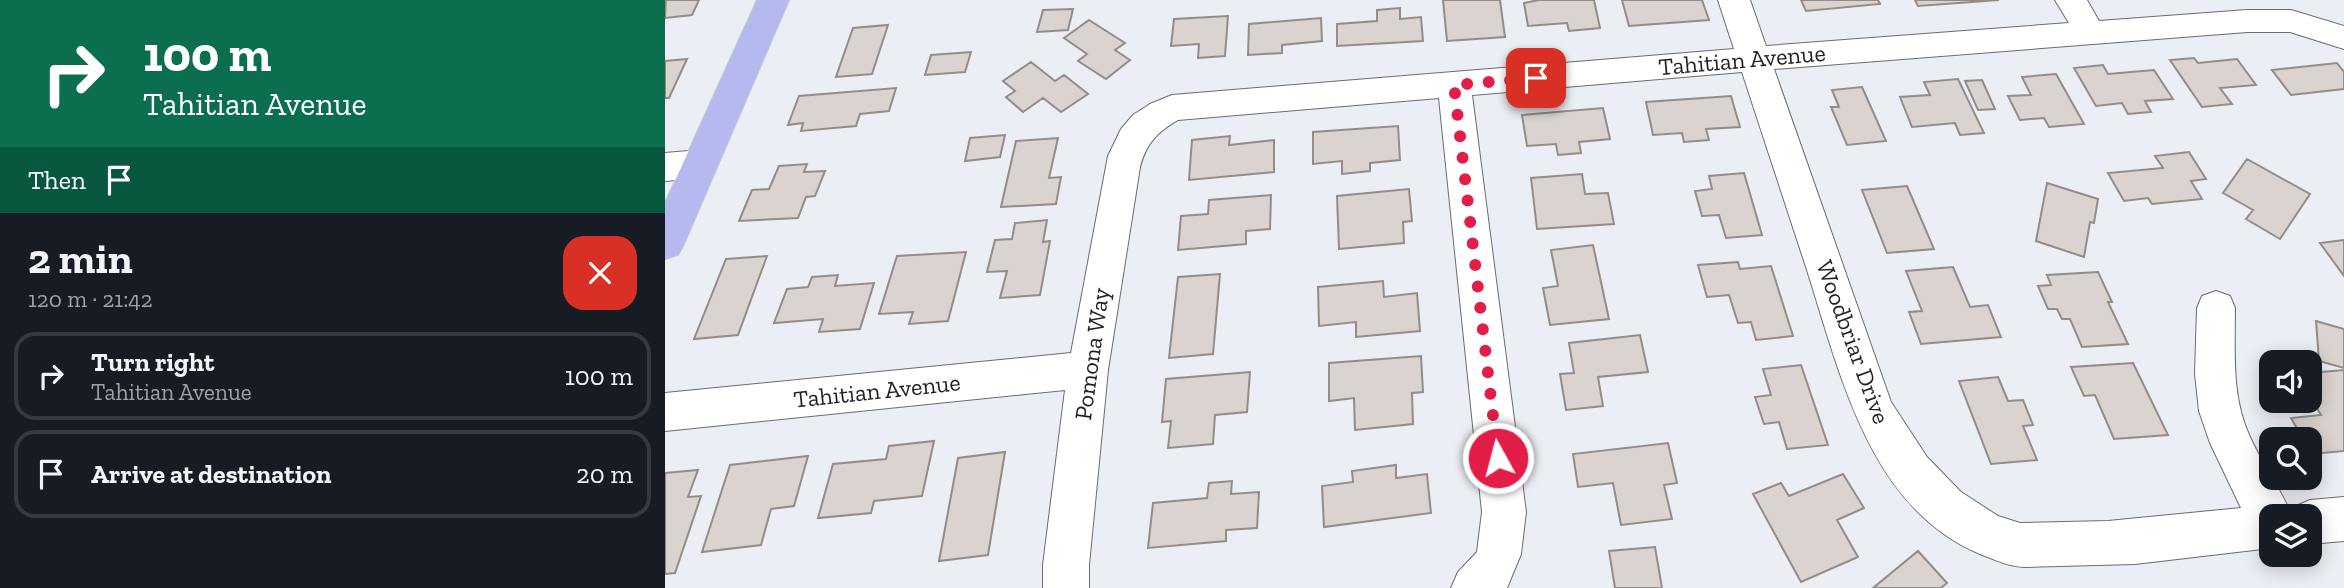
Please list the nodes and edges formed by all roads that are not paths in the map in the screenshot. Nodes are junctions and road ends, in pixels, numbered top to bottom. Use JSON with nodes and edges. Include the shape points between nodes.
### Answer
{"nodes":[{"id":1,"x":773,"y":0,"type":"edge"},
{"id":2,"x":1734,"y":0,"type":"edge"},
{"id":3,"x":2071,"y":0,"type":"edge"},
{"id":4,"x":2090,"y":32,"type":"junction"},
{"id":5,"x":2344,"y":38,"type":"edge"},
{"id":6,"x":1755,"y":59,"type":"junction"},
{"id":7,"x":1454,"y":85,"type":"junction"},
{"id":8,"x":1142,"y":125,"type":"joint"},
{"id":9,"x":700,"y":164,"type":"junction"},
{"id":10,"x":665,"y":167,"type":"edge"},
{"id":11,"x":665,"y":244,"type":"edge"},
{"id":12,"x":2216,"y":308,"type":"dead end"},
{"id":13,"x":1088,"y":370,"type":"junction"},
{"id":14,"x":665,"y":412,"type":"edge"},
{"id":15,"x":2263,"y":504,"type":"edge"},
{"id":16,"x":2344,"y":519,"type":"edge"},
{"id":17,"x":2322,"y":521,"type":"edge"},
{"id":18,"x":2259,"y":527,"type":"edge"},
{"id":19,"x":1482,"y":582,"type":"edge"},
{"id":20,"x":1066,"y":588,"type":"edge"}],
"edges":[{"from":1,"to":9,"type":"main road"},
{"from":2,"to":6,"type":"street","name":"Woodbriar Drive"},
{"from":3,"to":4,"type":"street"},
{"from":4,"to":5,"type":"street","name":"Tahitian Avenue","via":[[2291,21]]},
{"from":4,"to":6,"type":"street","name":"Tahitian Avenue"},
{"from":6,"to":7,"type":"street","name":"Tahitian Avenue"},
{"from":6,"to":18,"type":"street","name":"Woodbriar Drive","via":[[1873,409],[1898,455],[1940,503],[1971,527],[2012,544],[2130,542]]},
{"from":7,"to":8,"type":"street","name":"Tahitian Avenue","via":[[1182,106]]},
{"from":7,"to":19,"type":"street","via":[[1504,512],[1503,541]]},
{"from":8,"to":13,"type":"street","name":"Pomona Way","via":[[1127,148],[1122,167]]},
{"from":9,"to":10,"type":"street"},
{"from":9,"to":11,"type":"main road"},
{"from":12,"to":15,"type":"street","via":[[2217,395],[2226,429]]},
{"from":13,"to":14,"type":"street","name":"Tahitian Avenue"},
{"from":13,"to":20,"type":"street","name":"Pomona Way"},
{"from":16,"to":17,"type":"street"}]}
